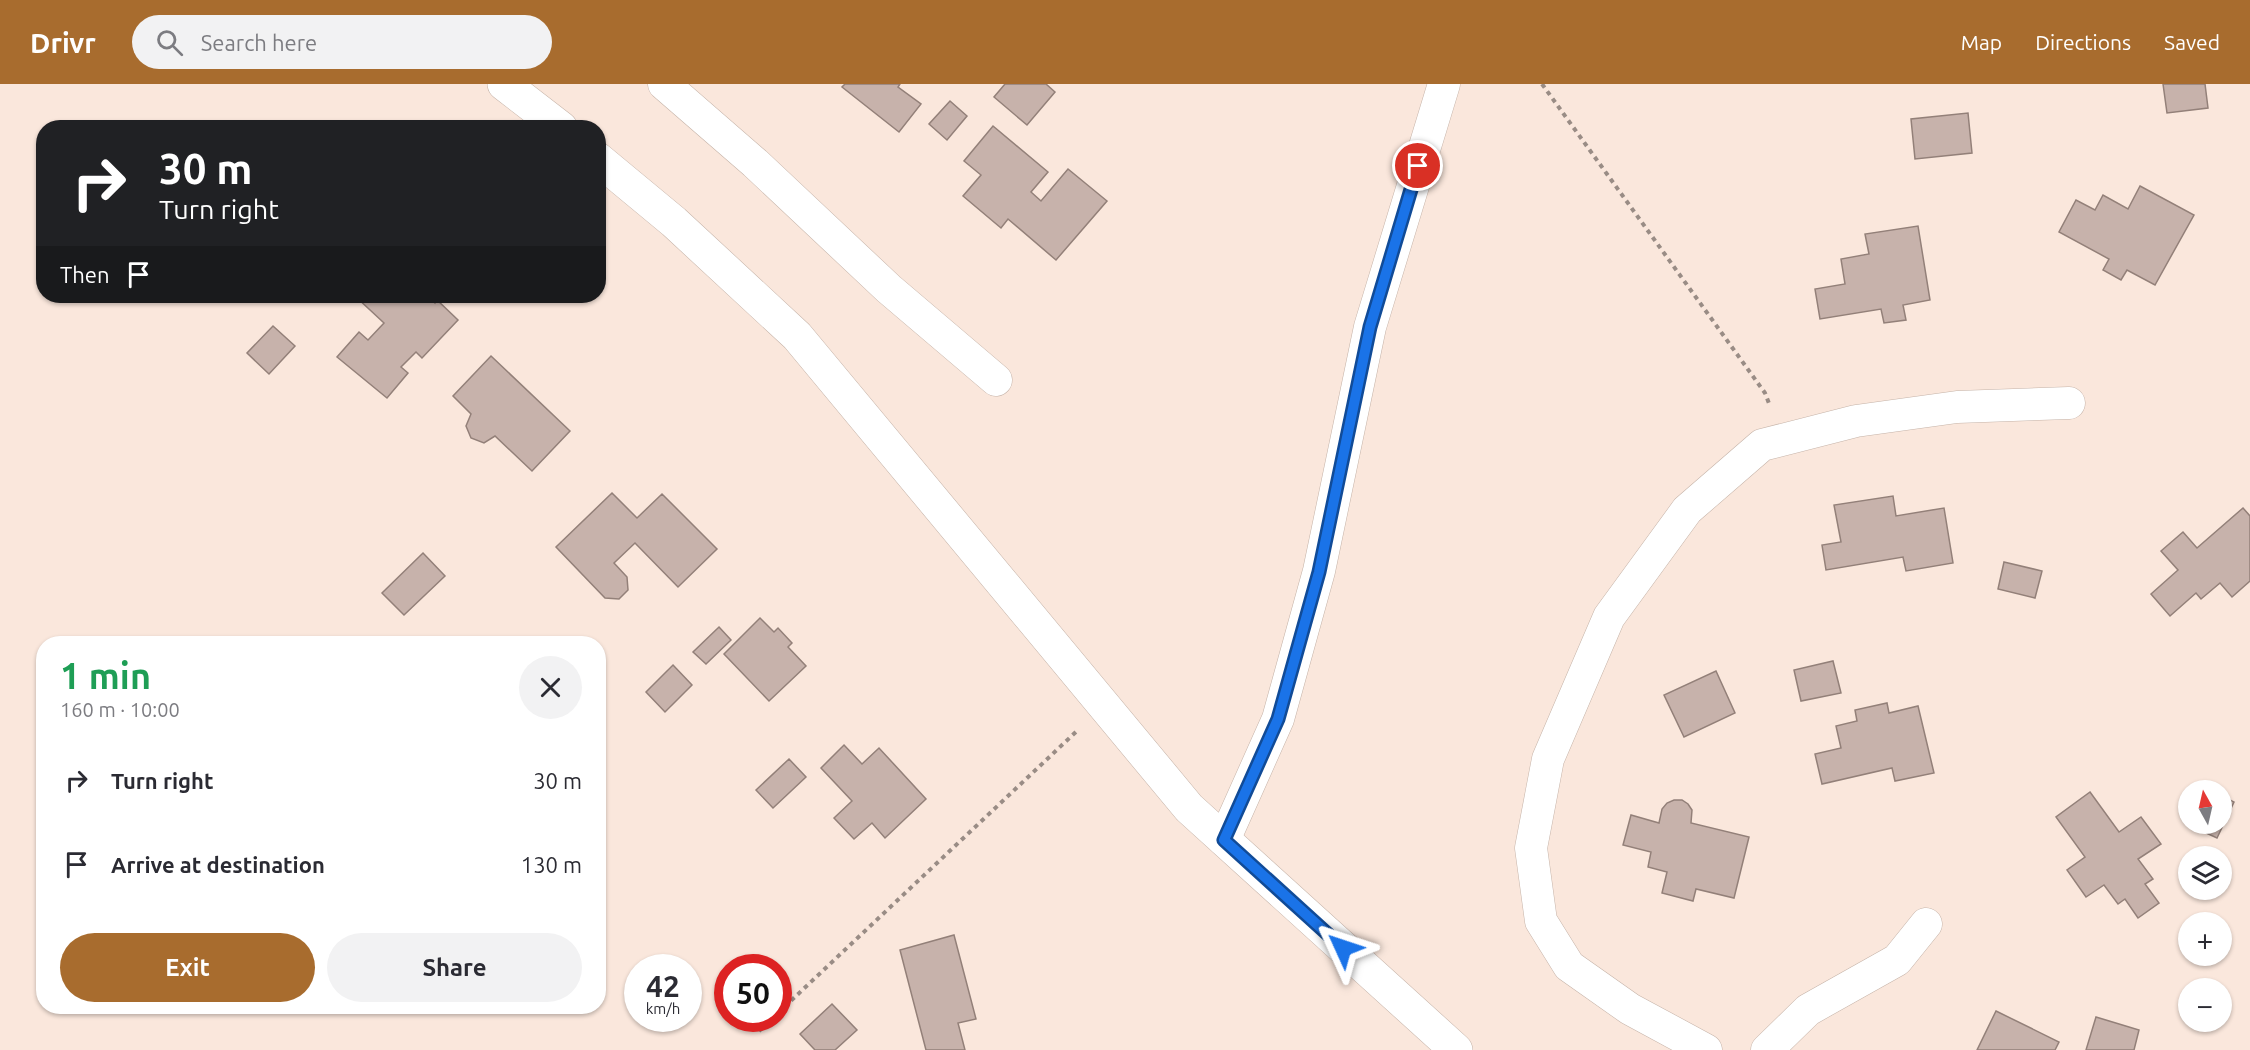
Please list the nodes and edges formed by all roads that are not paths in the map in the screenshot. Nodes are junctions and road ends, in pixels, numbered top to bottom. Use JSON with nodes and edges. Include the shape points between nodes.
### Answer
{"nodes":[{"id":1,"x":504,"y":84,"type":"edge"},
{"id":2,"x":664,"y":84,"type":"edge"},
{"id":3,"x":1444,"y":84,"type":"edge"},
{"id":4,"x":551,"y":120,"type":"edge"},
{"id":5,"x":606,"y":166,"type":"edge"},
{"id":6,"x":996,"y":380,"type":"dead end"},
{"id":7,"x":2069,"y":403,"type":"dead end"},
{"id":8,"x":1224,"y":840,"type":"junction"},
{"id":9,"x":1926,"y":924,"type":"dead end"},
{"id":10,"x":1456,"y":1050,"type":"edge"},
{"id":11,"x":1706,"y":1050,"type":"edge"},
{"id":12,"x":1767,"y":1050,"type":"edge"}],
"edges":[{"from":1,"to":4,"type":"main road"},
{"from":2,"to":6,"type":"street","via":[[889,289]]},
{"from":3,"to":8,"type":"street","via":[[1370,327],[1319,572],[1278,719]]},
{"from":5,"to":8,"type":"main road","via":[[674,222],[797,336],[1189,808]]},
{"from":7,"to":11,"type":"street","via":[[1957,406],[1856,421],[1762,445],[1687,510],[1609,617],[1548,759],[1531,848],[1541,921],[1569,966],[1630,1009]]},
{"from":8,"to":10,"type":"main road"},
{"from":9,"to":12,"type":"street","via":[[1897,960],[1808,1010]]}]}
